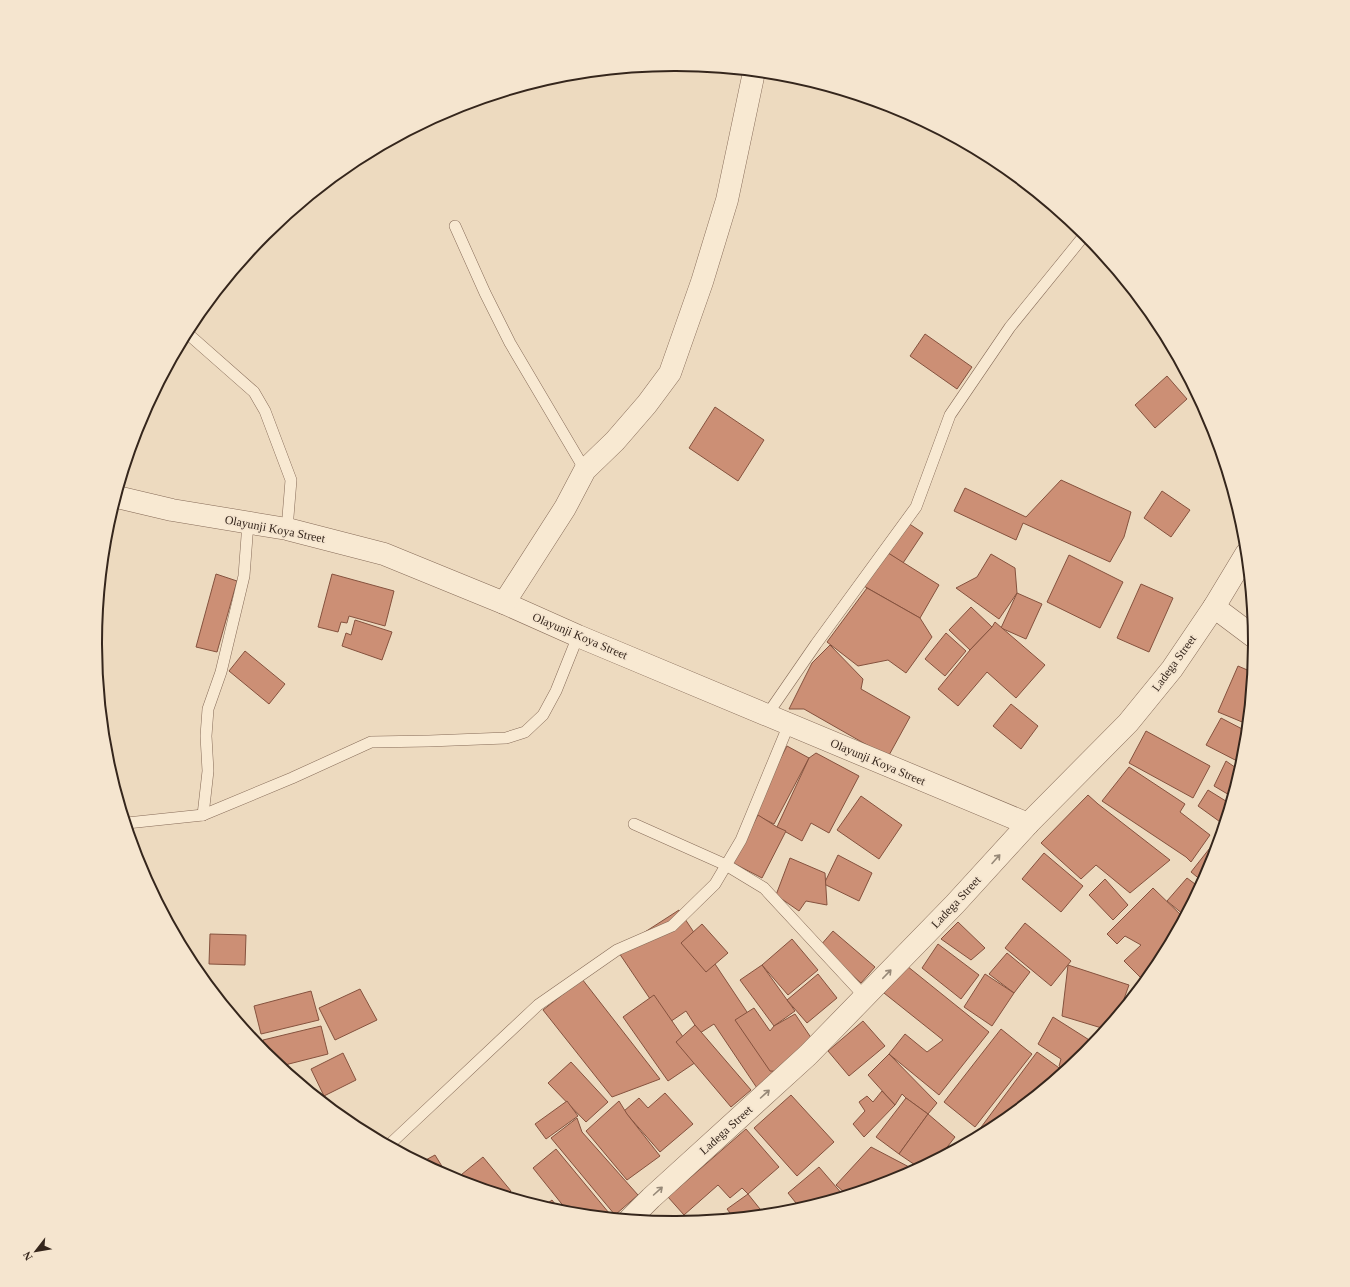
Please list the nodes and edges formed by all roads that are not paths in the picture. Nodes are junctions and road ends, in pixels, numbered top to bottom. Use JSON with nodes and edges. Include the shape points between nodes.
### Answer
{"nodes":[{"id":1,"x":753,"y":76,"type":"edge"},
{"id":2,"x":455,"y":226,"type":"dead end"},
{"id":3,"x":1081,"y":240,"type":"edge"},
{"id":4,"x":192,"y":337,"type":"edge"},
{"id":5,"x":585,"y":470,"type":"junction"},
{"id":6,"x":122,"y":497,"type":"edge"},
{"id":7,"x":248,"y":523,"type":"junction"},
{"id":8,"x":286,"y":529,"type":"junction"},
{"id":9,"x":1242,"y":561,"type":"edge"},
{"id":10,"x":504,"y":603,"type":"junction"},
{"id":11,"x":1214,"y":607,"type":"junction"},
{"id":12,"x":1247,"y":632,"type":"edge"},
{"id":13,"x":578,"y":636,"type":"junction"},
{"id":14,"x":767,"y":715,"type":"junction"},
{"id":15,"x":789,"y":724,"type":"junction"},
{"id":16,"x":203,"y":815,"type":"junction"},
{"id":17,"x":131,"y":823,"type":"edge"},
{"id":18,"x":634,"y":824,"type":"dead end"},
{"id":19,"x":1028,"y":824,"type":"junction"},
{"id":20,"x":726,"y":865,"type":"junction"},
{"id":21,"x":865,"y":997,"type":"junction"},
{"id":22,"x":393,"y":1141,"type":"edge"},
{"id":23,"x":634,"y":1215,"type":"edge"}],
"edges":[{"from":1,"to":5,"type":"street","via":[[727,200],[670,373],[615,441]]},
{"from":2,"to":5,"type":"lane","via":[[510,343]]},
{"from":3,"to":14,"type":"lane","via":[[1010,327],[950,416],[916,507]]},
{"from":4,"to":8,"type":"lane","via":[[254,392],[265,411],[291,480]]},
{"from":5,"to":10,"type":"street","via":[[565,508]]},
{"from":6,"to":7,"type":"street","name":"Olayunji Koya Street","via":[[172,510]]},
{"from":7,"to":8,"type":"street","name":"Olayunji Koya Street"},
{"from":7,"to":16,"type":"lane","via":[[244,576],[221,672],[208,709],[208,771]]},
{"from":8,"to":10,"type":"street","name":"Olayunji Koya Street","via":[[384,554]]},
{"from":9,"to":11,"type":"street","name":"Ladega Street"},
{"from":10,"to":13,"type":"street","name":"Olayunji Koya Street"},
{"from":11,"to":12,"type":"street"},
{"from":11,"to":19,"type":"street","name":"Ladega Street","via":[[1172,670],[1128,723]]},
{"from":13,"to":14,"type":"street","name":"Olayunji Koya Street"},
{"from":13,"to":16,"type":"lane","via":[[556,691],[542,715],[525,732],[506,738],[371,742]]},
{"from":14,"to":15,"type":"street","name":"Olayunji Koya Street"},
{"from":15,"to":19,"type":"street","name":"Olayunji Koya Street"},
{"from":15,"to":20,"type":"lane","via":[[741,840]]},
{"from":16,"to":17,"type":"lane"},
{"from":18,"to":20,"type":"lane"},
{"from":21,"to":19,"type":"street","name":"Ladega Street","one_way":true},
{"from":20,"to":21,"type":"lane","via":[[764,888]]},
{"from":20,"to":22,"type":"lane","via":[[715,884],[672,926],[617,950],[538,1005]]},
{"from":23,"to":21,"type":"street","name":"Ladega Street","one_way":true,"via":[[808,1055]]}]}
